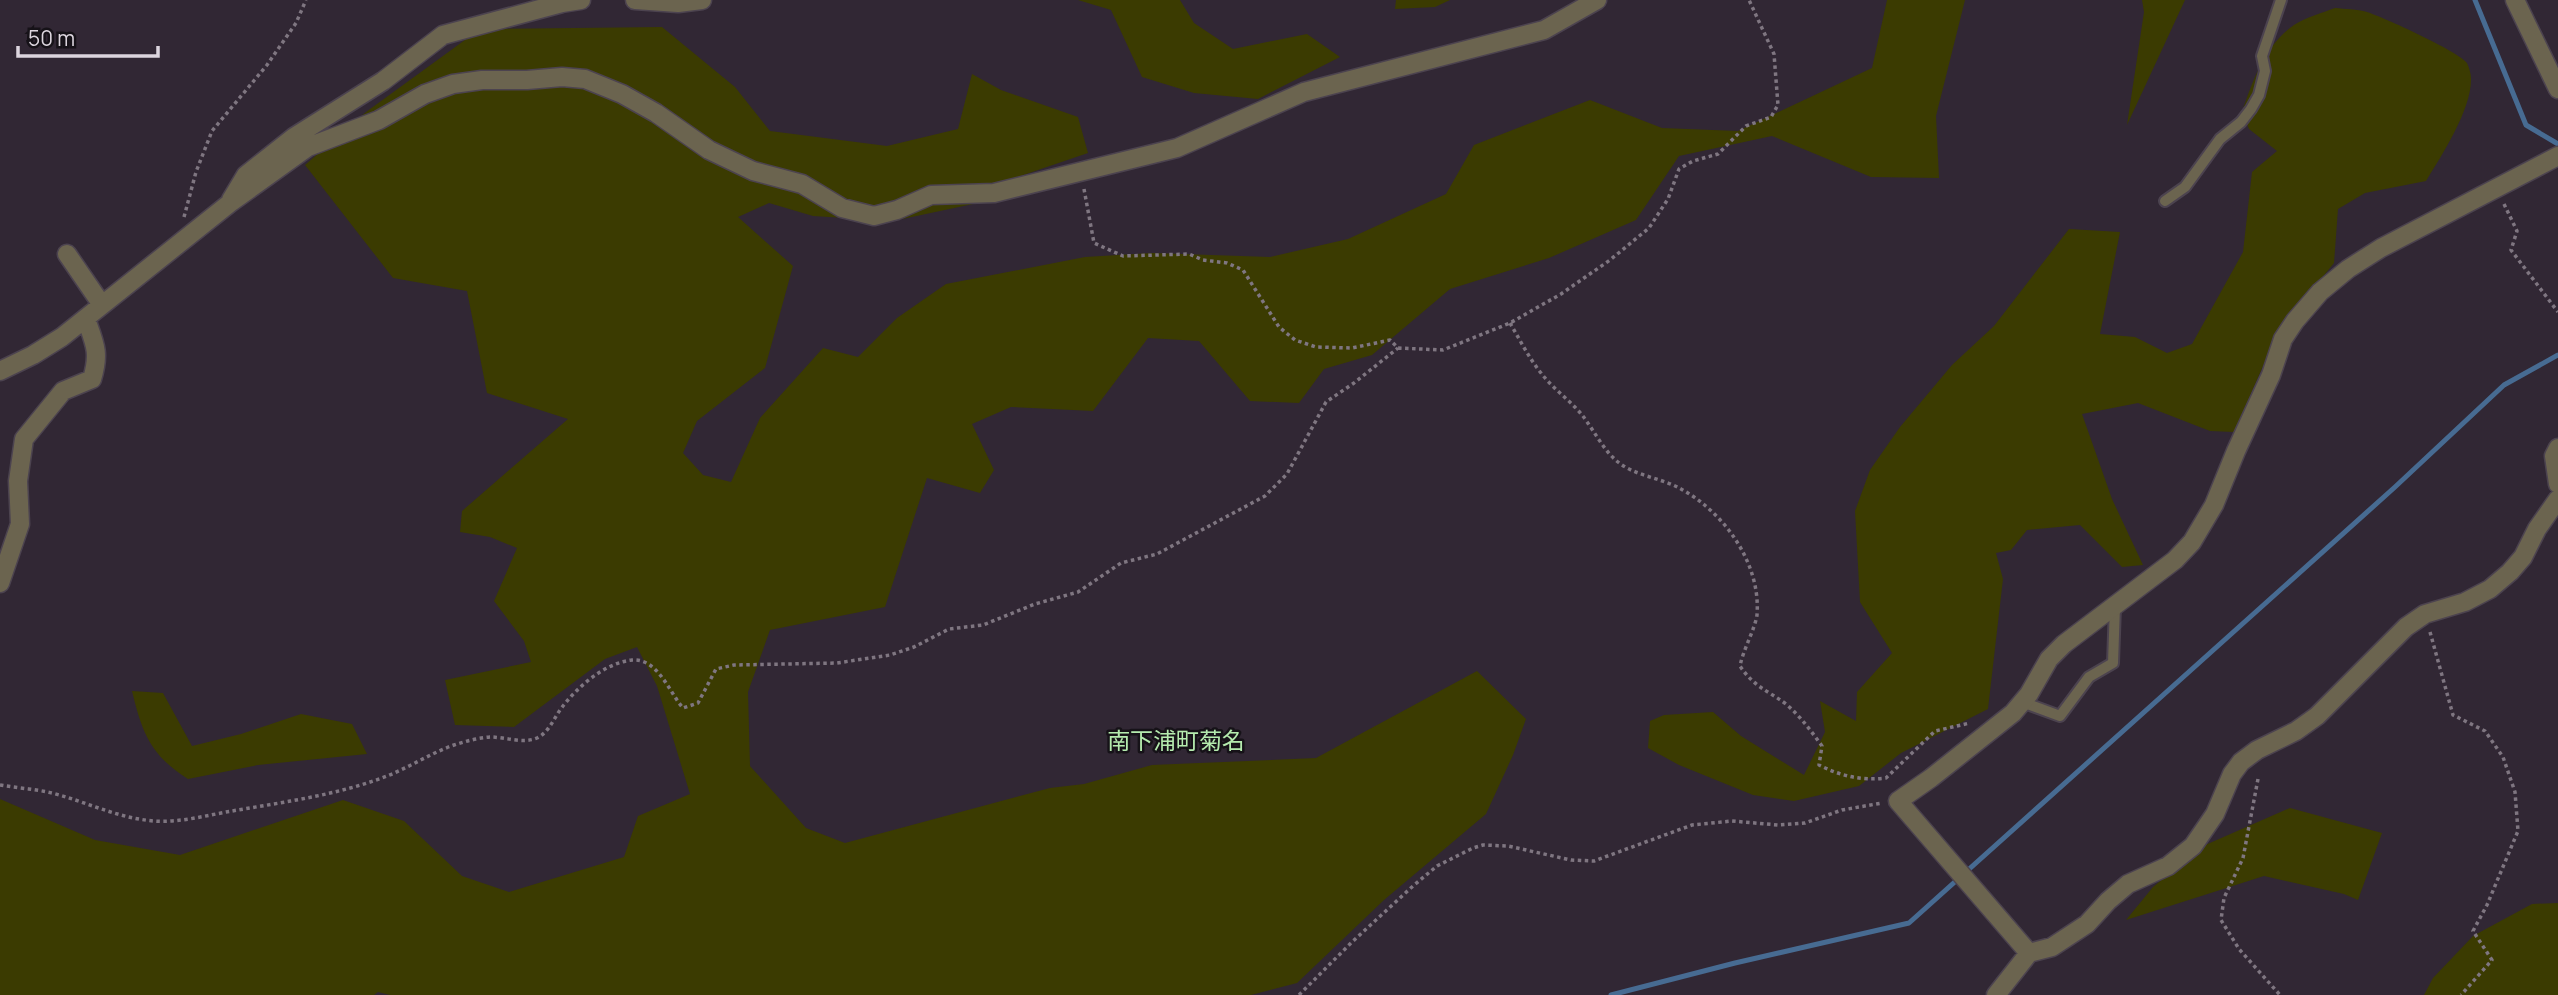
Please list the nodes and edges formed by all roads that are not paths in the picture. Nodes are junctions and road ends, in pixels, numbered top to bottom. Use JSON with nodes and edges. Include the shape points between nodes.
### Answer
{"nodes":[{"id":1,"x":581,"y":0,"type":"edge"},
{"id":2,"x":635,"y":0,"type":"edge"},
{"id":3,"x":702,"y":0,"type":"edge"},
{"id":4,"x":1597,"y":0,"type":"edge"},
{"id":5,"x":2281,"y":0,"type":"edge"},
{"id":6,"x":2515,"y":0,"type":"edge"},
{"id":7,"x":2558,"y":89,"type":"edge"},
{"id":8,"x":2558,"y":156,"type":"edge"},
{"id":9,"x":2165,"y":201,"type":"dead end"},
{"id":10,"x":230,"y":203,"type":"junction"},
{"id":11,"x":67,"y":254,"type":"dead end"},
{"id":12,"x":102,"y":305,"type":"junction"},
{"id":13,"x":86,"y":319,"type":"junction"},
{"id":14,"x":0,"y":371,"type":"edge"},
{"id":15,"x":2558,"y":448,"type":"edge"},
{"id":16,"x":2558,"y":484,"type":"edge"},
{"id":17,"x":2558,"y":499,"type":"edge"},
{"id":18,"x":0,"y":583,"type":"edge"},
{"id":19,"x":2115,"y":606,"type":"junction"},
{"id":20,"x":2022,"y":702,"type":"junction"},
{"id":21,"x":2029,"y":953,"type":"junction"},
{"id":22,"x":1996,"y":995,"type":"edge"}],
"edges":[{"from":1,"to":10,"type":"street","via":[[443,35],[246,175]]},
{"from":2,"to":3,"type":"street"},
{"from":4,"to":10,"type":"street","via":[[1544,30],[1304,92],[1177,148],[994,193],[931,195],[874,216],[842,208],[802,184],[752,171],[709,150],[622,94],[585,79],[562,77],[482,80],[439,88],[379,120],[308,147]]},
{"from":5,"to":9,"type":"lane","via":[[2262,56],[2265,71],[2259,95],[2251,109],[2220,139],[2185,187]]},
{"from":6,"to":7,"type":"street"},
{"from":8,"to":19,"type":"street","via":[[2381,248],[2320,292],[2283,339],[2271,375],[2192,542]]},
{"from":10,"to":12,"type":"street"},
{"from":11,"to":12,"type":"street"},
{"from":12,"to":13,"type":"street"},
{"from":13,"to":14,"type":"street"},
{"from":13,"to":18,"type":"street","via":[[98,360],[92,379],[63,391],[24,439],[18,481],[20,524]]},
{"from":15,"to":16,"type":"street","via":[[2554,456]]},
{"from":17,"to":21,"type":"street","via":[[2523,557],[2490,589],[2425,614],[2317,716],[2241,762],[2215,814],[2180,858],[2128,884],[2087,924],[2052,947]]},
{"from":19,"to":20,"type":"street","via":[[2049,659]]},
{"from":19,"to":20,"type":"lane","via":[[2113,663],[2089,677],[2060,716]]},
{"from":20,"to":21,"type":"street","via":[[1898,801]]},
{"from":21,"to":22,"type":"street"}]}
